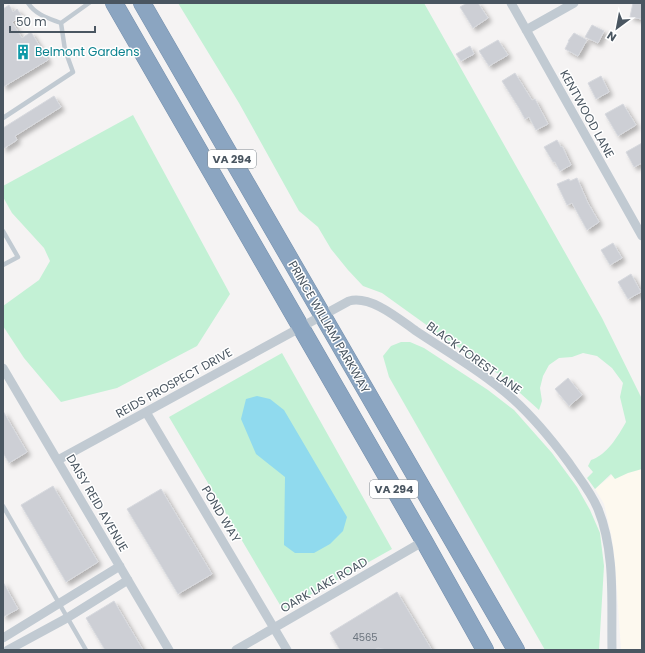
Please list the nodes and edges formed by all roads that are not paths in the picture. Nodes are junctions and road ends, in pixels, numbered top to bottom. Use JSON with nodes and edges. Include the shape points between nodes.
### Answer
{"nodes":[{"id":1,"x":28,"y":3,"type":"edge"},
{"id":2,"x":89,"y":3,"type":"edge"},
{"id":3,"x":114,"y":3,"type":"edge"},
{"id":4,"x":142,"y":3,"type":"edge"},
{"id":5,"x":511,"y":3,"type":"edge"},
{"id":6,"x":574,"y":3,"type":"edge"},
{"id":7,"x":61,"y":23,"type":"junction"},
{"id":8,"x":526,"y":30,"type":"junction"},
{"id":9,"x":3,"y":118,"type":"edge"},
{"id":10,"x":3,"y":231,"type":"edge"},
{"id":11,"x":642,"y":236,"type":"edge"},
{"id":12,"x":3,"y":265,"type":"edge"},
{"id":13,"x":323,"y":315,"type":"junction"},
{"id":14,"x":301,"y":328,"type":"junction"},
{"id":15,"x":5,"y":374,"type":"edge"},
{"id":16,"x":146,"y":412,"type":"junction"},
{"id":17,"x":58,"y":460,"type":"junction"},
{"id":18,"x":3,"y":506,"type":"edge"},
{"id":19,"x":424,"y":541,"type":"junction"},
{"id":20,"x":120,"y":566,"type":"junction"},
{"id":21,"x":128,"y":580,"type":"junction"},
{"id":22,"x":58,"y":602,"type":"junction"},
{"id":23,"x":67,"y":618,"type":"junction"},
{"id":24,"x":274,"y":628,"type":"junction"},
{"id":25,"x":3,"y":638,"type":"edge"},
{"id":26,"x":8,"y":650,"type":"edge"},
{"id":27,"x":86,"y":650,"type":"edge"},
{"id":28,"x":169,"y":650,"type":"edge"},
{"id":29,"x":236,"y":650,"type":"edge"},
{"id":30,"x":287,"y":650,"type":"edge"},
{"id":31,"x":485,"y":650,"type":"edge"},
{"id":32,"x":516,"y":650,"type":"edge"},
{"id":33,"x":612,"y":650,"type":"edge"}],
"edges":[{"from":1,"to":7,"type":"lane","via":[[41,15]]},
{"from":2,"to":7,"type":"lane"},
{"from":3,"to":14,"type":"highway","name":"PRINCE WILLIAM PARKWAY","number":"VA 294"},
{"from":4,"to":13,"type":"highway","name":"PRINCE WILLIAM PARKWAY","number":"VA 294"},
{"from":5,"to":8,"type":"street","name":"KENTWOOD LANE"},
{"from":6,"to":8,"type":"street"},
{"from":7,"to":9,"type":"lane","via":[[65,50],[73,72]]},
{"from":8,"to":11,"type":"street","name":"KENTWOOD LANE"},
{"from":10,"to":12,"type":"lane","via":[[18,257]]},
{"from":13,"to":14,"type":"street","name":"BLACK FOREST LANE"},
{"from":13,"to":32,"type":"highway","name":"PRINCE WILLIAM PARKWAY","number":"VA 294"},
{"from":13,"to":33,"type":"street","name":"BLACK FOREST LANE","via":[[349,301],[358,299],[369,302],[490,381],[512,398],[543,430],[586,488],[603,522],[608,547]]},
{"from":14,"to":16,"type":"street","name":"REIDS PROSPECT DRIVE"},
{"from":14,"to":19,"type":"highway","name":"PRINCE WILLIAM PARKWAY","number":"VA 294"},
{"from":15,"to":17,"type":"street","name":"DAISY REID AVENUE"},
{"from":16,"to":17,"type":"street","name":"REIDS PROSPECT DRIVE"},
{"from":16,"to":24,"type":"street","name":"POND WAY"},
{"from":17,"to":20,"type":"street","name":"DAISY REID AVENUE"},
{"from":18,"to":22,"type":"lane"},
{"from":19,"to":24,"type":"street","name":"OARK LAKE ROAD"},
{"from":19,"to":31,"type":"highway","name":"PRINCE WILLIAM PARKWAY","number":"VA 294"},
{"from":20,"to":21,"type":"street","name":"DAISY REID AVENUE"},
{"from":20,"to":22,"type":"street"},
{"from":21,"to":23,"type":"street"},
{"from":21,"to":28,"type":"street","name":"DAISY REID AVENUE"},
{"from":22,"to":23,"type":"lane"},
{"from":22,"to":25,"type":"street"},
{"from":23,"to":26,"type":"street"},
{"from":23,"to":27,"type":"lane"},
{"from":24,"to":29,"type":"street","name":"OARK LAKE ROAD"},
{"from":24,"to":30,"type":"street","name":"POND WAY"}]}
